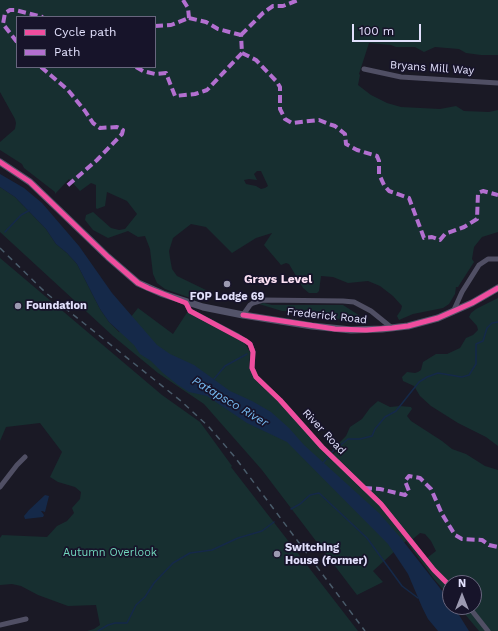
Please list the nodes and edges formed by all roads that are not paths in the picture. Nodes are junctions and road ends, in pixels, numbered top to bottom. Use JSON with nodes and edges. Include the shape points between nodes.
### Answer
{"nodes":[{"id":1,"x":364,"y":70,"type":"dead end"},
{"id":2,"x":498,"y":83,"type":"edge"},
{"id":3,"x":0,"y":162,"type":"edge"},
{"id":4,"x":498,"y":259,"type":"edge"},
{"id":5,"x":498,"y":288,"type":"edge"},
{"id":6,"x":186,"y":303,"type":"junction"},
{"id":7,"x":453,"y":312,"type":"junction"},
{"id":8,"x":243,"y":315,"type":"junction"},
{"id":9,"x":392,"y":328,"type":"junction"},
{"id":10,"x":25,"y":457,"type":"dead end"},
{"id":11,"x":0,"y":487,"type":"edge"},
{"id":12,"x":442,"y":578,"type":"edge"},
{"id":13,"x":475,"y":615,"type":"edge"},
{"id":14,"x":26,"y":619,"type":"dead end"},
{"id":15,"x":0,"y":625,"type":"edge"},
{"id":16,"x":488,"y":631,"type":"edge"}],
"edges":[{"from":1,"to":2,"type":"street","name":"Bryans Mill Way","via":[[401,77]]},
{"from":3,"to":6,"type":"main road","name":"Frederick Road","via":[[30,182],[129,276],[148,288]]},
{"from":4,"to":7,"type":"street","via":[[488,258],[479,265]]},
{"from":5,"to":7,"type":"main road","name":"Frederick Road"},
{"from":6,"to":8,"type":"main road","name":"Frederick Road"},
{"from":6,"to":12,"type":"street","name":"River Road","via":[[190,311],[250,344],[253,352],[252,368],[256,377],[381,504]]},
{"from":7,"to":9,"type":"main road","name":"Frederick Road","via":[[423,322]]},
{"from":8,"to":9,"type":"main road","name":"Frederick Road","via":[[340,329]]},
{"from":8,"to":9,"type":"street","via":[[253,302],[263,300],[343,300],[354,302],[371,311]]},
{"from":10,"to":11,"type":"street"},
{"from":13,"to":16,"type":"street"},
{"from":14,"to":15,"type":"street"}]}
